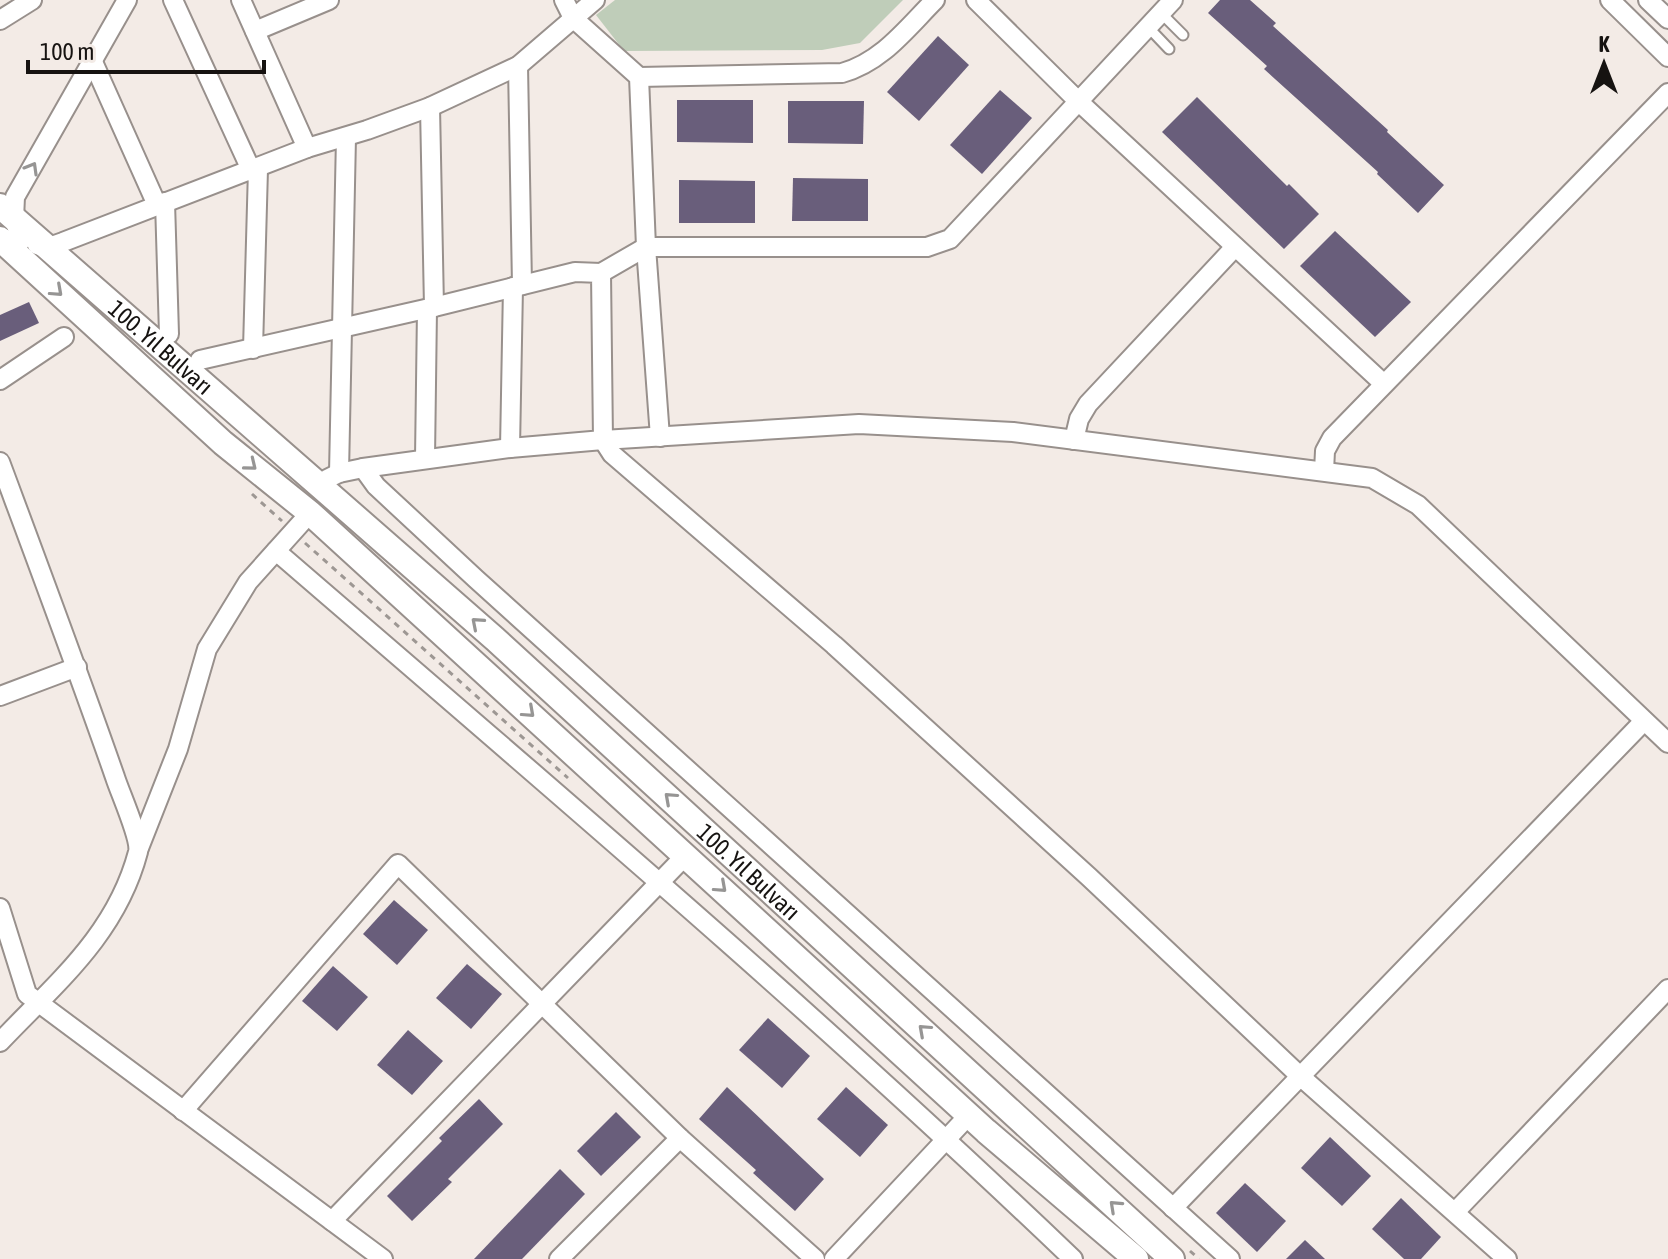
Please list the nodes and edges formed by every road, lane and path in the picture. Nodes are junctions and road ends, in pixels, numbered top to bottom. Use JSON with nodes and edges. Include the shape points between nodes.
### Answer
{"nodes":[{"id":1,"x":32,"y":0,"type":"edge"},
{"id":2,"x":127,"y":0,"type":"edge"},
{"id":3,"x":173,"y":0,"type":"edge"},
{"id":4,"x":241,"y":0,"type":"edge"},
{"id":5,"x":329,"y":0,"type":"edge"},
{"id":6,"x":564,"y":0,"type":"edge"},
{"id":7,"x":595,"y":0,"type":"edge"},
{"id":8,"x":935,"y":0,"type":"edge"},
{"id":9,"x":976,"y":0,"type":"edge"},
{"id":10,"x":1610,"y":0,"type":"edge"},
{"id":11,"x":1648,"y":0,"type":"edge"},
{"id":12,"x":1167,"y":6,"type":"edge"},
{"id":13,"x":573,"y":18,"type":"junction"},
{"id":14,"x":1668,"y":19,"type":"edge"},
{"id":15,"x":0,"y":20,"type":"edge"},
{"id":16,"x":1148,"y":27,"type":"junction"},
{"id":17,"x":255,"y":31,"type":"junction"},
{"id":18,"x":1183,"y":35,"type":"dead end"},
{"id":19,"x":1169,"y":49,"type":"dead end"},
{"id":20,"x":1668,"y":57,"type":"edge"},
{"id":21,"x":93,"y":62,"type":"junction"},
{"id":22,"x":518,"y":66,"type":"junction"},
{"id":23,"x":639,"y":77,"type":"junction"},
{"id":24,"x":1668,"y":93,"type":"edge"},
{"id":25,"x":1078,"y":101,"type":"junction"},
{"id":26,"x":430,"y":107,"type":"junction"},
{"id":27,"x":346,"y":137,"type":"junction"},
{"id":28,"x":307,"y":148,"type":"junction"},
{"id":29,"x":255,"y":170,"type":"junction"},
{"id":30,"x":161,"y":204,"type":"junction"},
{"id":31,"x":7,"y":233,"type":"edge"},
{"id":32,"x":646,"y":247,"type":"junction"},
{"id":33,"x":1235,"y":247,"type":"junction"},
{"id":34,"x":46,"y":248,"type":"junction"},
{"id":35,"x":601,"y":273,"type":"junction"},
{"id":36,"x":518,"y":286,"type":"junction"},
{"id":37,"x":431,"y":308,"type":"junction"},
{"id":38,"x":343,"y":329,"type":"junction"},
{"id":39,"x":169,"y":334,"type":"dead end"},
{"id":40,"x":64,"y":337,"type":"dead end"},
{"id":41,"x":253,"y":349,"type":"junction"},
{"id":42,"x":200,"y":360,"type":"dead end"},
{"id":43,"x":0,"y":380,"type":"edge"},
{"id":44,"x":1384,"y":384,"type":"junction"},
{"id":45,"x":660,"y":437,"type":"junction"},
{"id":46,"x":603,"y":440,"type":"junction"},
{"id":47,"x":1074,"y":440,"type":"junction"},
{"id":48,"x":510,"y":448,"type":"junction"},
{"id":49,"x":425,"y":458,"type":"junction"},
{"id":50,"x":0,"y":462,"type":"edge"},
{"id":51,"x":363,"y":468,"type":"junction"},
{"id":52,"x":1324,"y":471,"type":"junction"},
{"id":53,"x":331,"y":481,"type":"junction"},
{"id":54,"x":310,"y":513,"type":"junction"},
{"id":55,"x":304,"y":542,"type":"dead end"},
{"id":56,"x":276,"y":551,"type":"junction"},
{"id":57,"x":77,"y":667,"type":"junction"},
{"id":58,"x":0,"y":696,"type":"edge"},
{"id":59,"x":1644,"y":721,"type":"junction"},
{"id":60,"x":1668,"y":743,"type":"edge"},
{"id":61,"x":571,"y":781,"type":"dead end"},
{"id":62,"x":139,"y":848,"type":"junction"},
{"id":63,"x":686,"y":855,"type":"junction"},
{"id":64,"x":659,"y":882,"type":"junction"},
{"id":65,"x":0,"y":908,"type":"edge"},
{"id":66,"x":1668,"y":989,"type":"edge"},
{"id":67,"x":37,"y":1003,"type":"junction"},
{"id":68,"x":541,"y":1003,"type":"junction"},
{"id":69,"x":0,"y":1042,"type":"edge"},
{"id":70,"x":1300,"y":1076,"type":"junction"},
{"id":71,"x":183,"y":1111,"type":"junction"},
{"id":72,"x":969,"y":1115,"type":"junction"},
{"id":73,"x":680,"y":1138,"type":"junction"},
{"id":74,"x":948,"y":1139,"type":"junction"},
{"id":75,"x":1173,"y":1208,"type":"junction"},
{"id":76,"x":1455,"y":1212,"type":"junction"},
{"id":77,"x":332,"y":1221,"type":"junction"},
{"id":78,"x":1127,"y":1256,"type":"edge"},
{"id":79,"x":383,"y":1259,"type":"edge"},
{"id":80,"x":559,"y":1259,"type":"edge"},
{"id":81,"x":815,"y":1259,"type":"edge"},
{"id":82,"x":834,"y":1259,"type":"edge"},
{"id":83,"x":1073,"y":1259,"type":"edge"},
{"id":84,"x":1172,"y":1259,"type":"edge"},
{"id":85,"x":1230,"y":1259,"type":"edge"},
{"id":86,"x":1507,"y":1259,"type":"edge"}],
"edges":[{"from":1,"to":15,"type":"street"},
{"from":2,"to":21,"type":"street"},
{"from":3,"to":29,"type":"street"},
{"from":4,"to":17,"type":"street"},
{"from":5,"to":17,"type":"street"},
{"from":6,"to":13,"type":"street"},
{"from":7,"to":13,"type":"street"},
{"from":8,"to":23,"type":"street","via":[[883,52],[842,73]]},
{"from":9,"to":25,"type":"street"},
{"from":10,"to":20,"type":"street"},
{"from":11,"to":14,"type":"street"},
{"from":12,"to":16,"type":"street"},
{"from":12,"to":18,"type":"lane"},
{"from":13,"to":22,"type":"street"},
{"from":13,"to":23,"type":"street"},
{"from":16,"to":19,"type":"lane"},
{"from":16,"to":25,"type":"street"},
{"from":17,"to":28,"type":"street"},
{"from":21,"to":30,"type":"street"},
{"from":31,"to":21,"type":"street","one_way":true,"via":[[15,197]]},
{"from":22,"to":26,"type":"street"},
{"from":22,"to":36,"type":"street"},
{"from":23,"to":32,"type":"street"},
{"from":24,"to":44,"type":"street"},
{"from":25,"to":32,"type":"street","via":[[950,239],[927,247]]},
{"from":25,"to":33,"type":"street"},
{"from":26,"to":27,"type":"street"},
{"from":26,"to":37,"type":"street"},
{"from":27,"to":28,"type":"street"},
{"from":27,"to":38,"type":"street"},
{"from":28,"to":29,"type":"street"},
{"from":29,"to":30,"type":"street"},
{"from":29,"to":41,"type":"street"},
{"from":30,"to":34,"type":"street"},
{"from":30,"to":39,"type":"street"},
{"from":31,"to":34,"type":"main road","name":"100. Yıl Bulvarı"},
{"from":31,"to":54,"type":"main road","name":"100. Yıl Bulvarı","one_way":true,"via":[[223,443]]},
{"from":32,"to":35,"type":"street"},
{"from":32,"to":45,"type":"street"},
{"from":33,"to":44,"type":"street"},
{"from":33,"to":47,"type":"street","via":[[1088,404]]},
{"from":34,"to":53,"type":"main road","name":"100. Yıl Bulvarı"},
{"from":35,"to":36,"type":"street","via":[[575,272]]},
{"from":35,"to":46,"type":"street"},
{"from":36,"to":37,"type":"street"},
{"from":36,"to":48,"type":"street"},
{"from":37,"to":38,"type":"street"},
{"from":37,"to":49,"type":"street"},
{"from":38,"to":41,"type":"street"},
{"from":38,"to":53,"type":"street"},
{"from":40,"to":43,"type":"street"},
{"from":41,"to":42,"type":"street"},
{"from":44,"to":52,"type":"street","via":[[1332,438]]},
{"from":45,"to":46,"type":"street"},
{"from":45,"to":47,"type":"street","via":[[859,424]]},
{"from":46,"to":48,"type":"street"},
{"from":46,"to":70,"type":"street","via":[[612,454],[834,645],[1055,846]]},
{"from":47,"to":52,"type":"street"},
{"from":48,"to":49,"type":"street"},
{"from":49,"to":51,"type":"street"},
{"from":50,"to":57,"type":"street"},
{"from":51,"to":53,"type":"street"},
{"from":51,"to":75,"type":"street","via":[[476,579]]},
{"from":52,"to":59,"type":"street","via":[[1372,478],[1418,505]]},
{"from":53,"to":54,"type":"main road"},
{"from":84,"to":53,"type":"main road","name":"100. Yıl Bulvarı","one_way":true,"via":[[495,639]]},
{"from":54,"to":56,"type":"street"},
{"from":54,"to":63,"type":"main road","name":"100. Yıl Bulvarı","one_way":true},
{"from":55,"to":61,"type":"path"},
{"from":56,"to":62,"type":"street","via":[[248,582],[207,649],[178,749]]},
{"from":56,"to":64,"type":"street"},
{"from":57,"to":58,"type":"street"},
{"from":57,"to":62,"type":"street"},
{"from":59,"to":60,"type":"street"},
{"from":59,"to":70,"type":"street"},
{"from":62,"to":67,"type":"street","via":[[122,897],[92,944]]},
{"from":63,"to":64,"type":"street"},
{"from":63,"to":72,"type":"main road","name":"100. Yıl Bulvarı","one_way":true},
{"from":64,"to":68,"type":"street"},
{"from":64,"to":74,"type":"street"},
{"from":65,"to":67,"type":"street","via":[[22,986]]},
{"from":66,"to":76,"type":"street"},
{"from":67,"to":69,"type":"street"},
{"from":67,"to":71,"type":"street"},
{"from":68,"to":71,"type":"street","via":[[398,864]]},
{"from":68,"to":73,"type":"street"},
{"from":68,"to":77,"type":"street"},
{"from":70,"to":75,"type":"street"},
{"from":70,"to":76,"type":"street"},
{"from":71,"to":77,"type":"street"},
{"from":72,"to":74,"type":"street"},
{"from":72,"to":78,"type":"main road","name":"100. Yıl Bulvarı"},
{"from":73,"to":80,"type":"street"},
{"from":73,"to":81,"type":"street"},
{"from":74,"to":82,"type":"street"},
{"from":74,"to":83,"type":"street"},
{"from":75,"to":85,"type":"street"},
{"from":76,"to":86,"type":"street"},
{"from":77,"to":79,"type":"street"}]}
